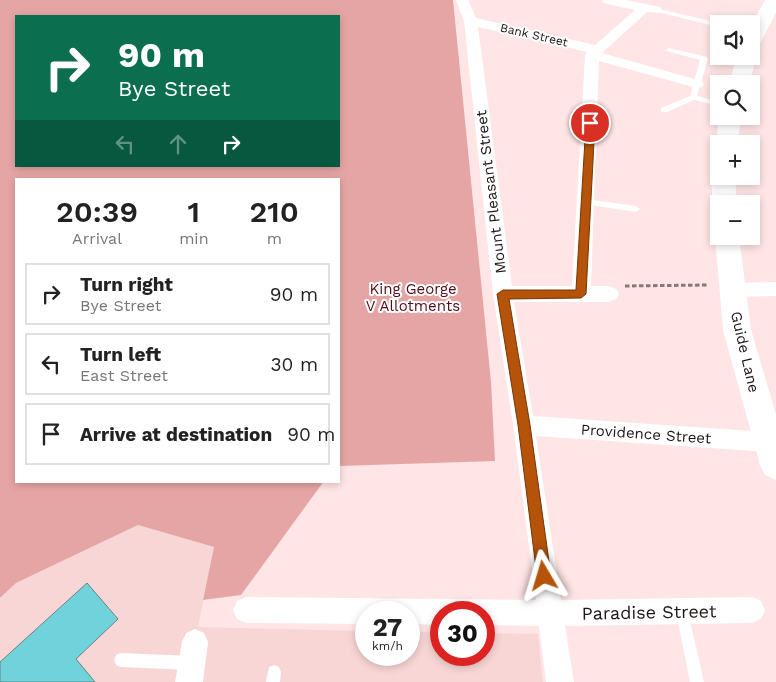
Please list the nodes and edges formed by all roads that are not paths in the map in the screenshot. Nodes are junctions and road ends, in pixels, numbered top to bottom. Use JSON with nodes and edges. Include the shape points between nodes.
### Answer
{"nodes":[{"id":1,"x":462,"y":0,"type":"edge"},
{"id":2,"x":608,"y":0,"type":"edge"},
{"id":3,"x":774,"y":0,"type":"edge"},
{"id":4,"x":650,"y":5,"type":"edge"},
{"id":5,"x":471,"y":21,"type":"junction"},
{"id":6,"x":710,"y":22,"type":"edge"},
{"id":7,"x":760,"y":24,"type":"edge"},
{"id":8,"x":669,"y":50,"type":"dead end"},
{"id":9,"x":595,"y":52,"type":"junction"},
{"id":10,"x":695,"y":91,"type":"junction"},
{"id":11,"x":710,"y":99,"type":"edge"},
{"id":12,"x":664,"y":110,"type":"dead end"},
{"id":13,"x":586,"y":202,"type":"junction"},
{"id":14,"x":636,"y":209,"type":"dead end"},
{"id":15,"x":728,"y":245,"type":"edge"},
{"id":16,"x":733,"y":290,"type":"junction"},
{"id":17,"x":775,"y":292,"type":"edge"},
{"id":18,"x":503,"y":294,"type":"junction"},
{"id":19,"x":581,"y":294,"type":"junction"},
{"id":20,"x":609,"y":294,"type":"road end"},
{"id":21,"x":524,"y":425,"type":"junction"},
{"id":22,"x":772,"y":454,"type":"edge"},
{"id":23,"x":246,"y":610,"type":"dead end"},
{"id":24,"x":752,"y":610,"type":"dead end"},
{"id":25,"x":682,"y":611,"type":"junction"},
{"id":26,"x":549,"y":613,"type":"junction"},
{"id":27,"x":121,"y":660,"type":"dead end"},
{"id":28,"x":192,"y":662,"type":"edge"},
{"id":29,"x":560,"y":682,"type":"edge"},
{"id":30,"x":697,"y":682,"type":"edge"}],
"edges":[{"from":1,"to":5,"type":"street","name":"Mount Pleasant Street"},
{"from":2,"to":4,"type":"street"},
{"from":3,"to":7,"type":"highway"},
{"from":4,"to":6,"type":"lane"},
{"from":4,"to":9,"type":"street"},
{"from":5,"to":9,"type":"street","name":"Bank Street"},
{"from":5,"to":18,"type":"street","name":"Mount Pleasant Street"},
{"from":8,"to":10,"type":"lane","via":[[704,59]]},
{"from":9,"to":10,"type":"street","name":"Bank Street"},
{"from":9,"to":13,"type":"street"},
{"from":10,"to":11,"type":"lane"},
{"from":10,"to":12,"type":"lane"},
{"from":13,"to":14,"type":"lane"},
{"from":13,"to":19,"type":"street"},
{"from":15,"to":16,"type":"highway","name":"Guide Lane"},
{"from":16,"to":17,"type":"street"},
{"from":16,"to":22,"type":"highway","name":"Guide Lane","via":[[737,330]]},
{"from":18,"to":19,"type":"street"},
{"from":18,"to":21,"type":"street","name":"Mount Pleasant Street"},
{"from":19,"to":20,"type":"street"},
{"from":21,"to":22,"type":"street","name":"Providence Street"},
{"from":21,"to":26,"type":"street","name":"Mount Pleasant Street"},
{"from":23,"to":26,"type":"street","name":"Paradise Street"},
{"from":24,"to":25,"type":"street","name":"Paradise Street"},
{"from":25,"to":26,"type":"street","name":"Paradise Street"},
{"from":25,"to":30,"type":"lane"},
{"from":26,"to":29,"type":"street","name":"Mount Pleasant Street"},
{"from":27,"to":28,"type":"lane"}]}
